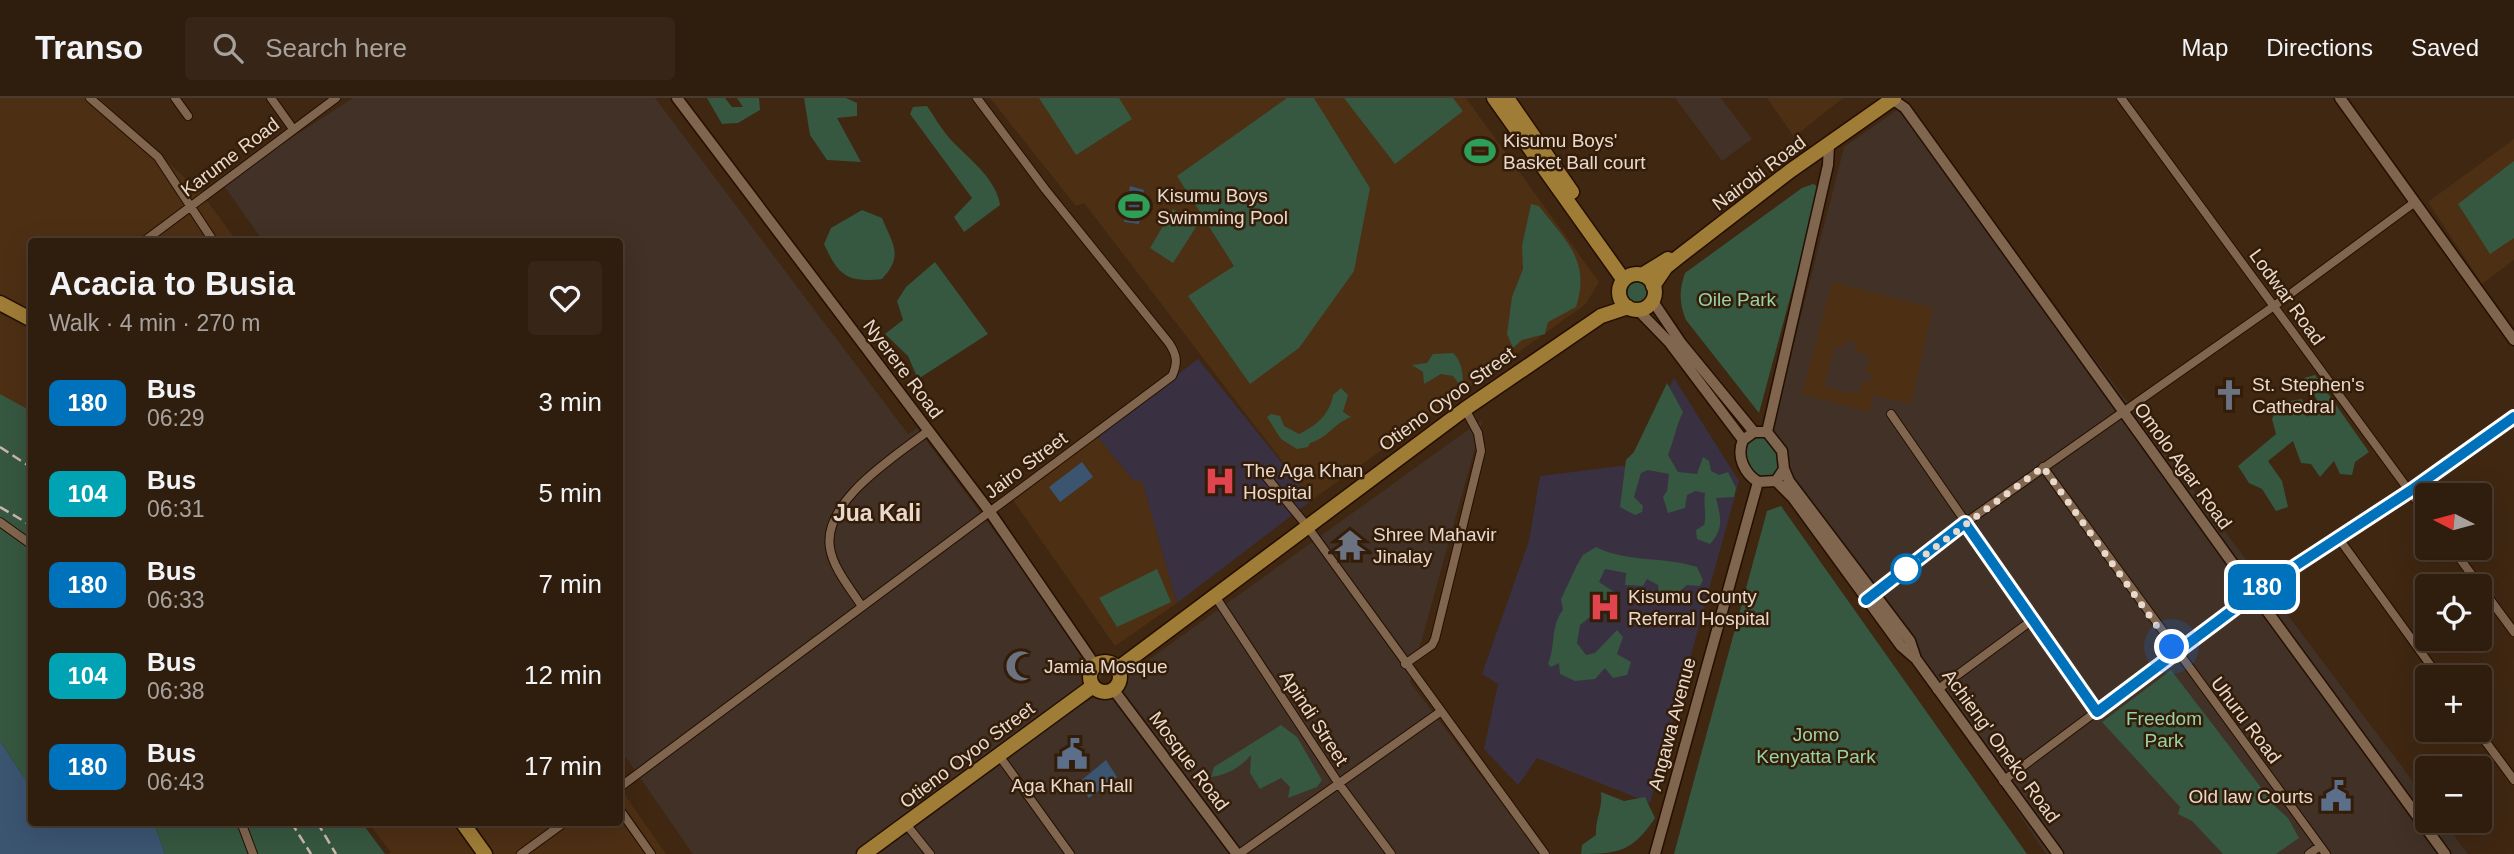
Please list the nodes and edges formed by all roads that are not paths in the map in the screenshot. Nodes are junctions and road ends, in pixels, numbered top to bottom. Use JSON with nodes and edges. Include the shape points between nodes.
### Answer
{"nodes":[{"id":1,"x":90,"y":98,"type":"edge"},
{"id":2,"x":175,"y":98,"type":"edge"},
{"id":3,"x":271,"y":98,"type":"edge"},
{"id":4,"x":336,"y":98,"type":"edge"},
{"id":5,"x":677,"y":98,"type":"edge"},
{"id":6,"x":976,"y":98,"type":"edge"},
{"id":7,"x":1494,"y":98,"type":"edge"},
{"id":8,"x":1507,"y":98,"type":"edge"},
{"id":9,"x":1892,"y":98,"type":"edge"},
{"id":10,"x":2121,"y":98,"type":"edge"},
{"id":11,"x":2340,"y":98,"type":"edge"},
{"id":12,"x":188,"y":116,"type":"dead end"},
{"id":13,"x":293,"y":129,"type":"junction"},
{"id":14,"x":1524,"y":132,"type":"junction"},
{"id":15,"x":1829,"y":145,"type":"junction"},
{"id":16,"x":2415,"y":202,"type":"junction"},
{"id":17,"x":190,"y":207,"type":"junction"},
{"id":18,"x":148,"y":238,"type":"edge"},
{"id":19,"x":211,"y":238,"type":"edge"},
{"id":20,"x":1632,"y":276,"type":"junction"},
{"id":21,"x":1653,"y":293,"type":"junction"},
{"id":22,"x":0,"y":303,"type":"edge"},
{"id":23,"x":1628,"y":304,"type":"junction"},
{"id":24,"x":2274,"y":306,"type":"junction"},
{"id":25,"x":28,"y":318,"type":"edge"},
{"id":26,"x":2514,"y":340,"type":"edge"},
{"id":27,"x":1465,"y":409,"type":"junction"},
{"id":28,"x":2122,"y":411,"type":"junction"},
{"id":29,"x":1891,"y":414,"type":"dead end"},
{"id":30,"x":2514,"y":417,"type":"edge"},
{"id":31,"x":928,"y":431,"type":"junction"},
{"id":32,"x":1754,"y":432,"type":"junction"},
{"id":33,"x":1767,"y":432,"type":"junction"},
{"id":34,"x":1743,"y":440,"type":"junction"},
{"id":35,"x":2043,"y":467,"type":"junction"},
{"id":36,"x":1784,"y":469,"type":"junction"},
{"id":37,"x":1264,"y":474,"type":"dead end"},
{"id":38,"x":1776,"y":481,"type":"junction"},
{"id":39,"x":1758,"y":482,"type":"junction"},
{"id":40,"x":2410,"y":491,"type":"junction"},
{"id":41,"x":2415,"y":498,"type":"edge"},
{"id":42,"x":990,"y":512,"type":"junction"},
{"id":43,"x":0,"y":522,"type":"edge"},
{"id":44,"x":1965,"y":523,"type":"junction"},
{"id":45,"x":1307,"y":526,"type":"junction"},
{"id":46,"x":2337,"y":536,"type":"junction"},
{"id":47,"x":28,"y":542,"type":"edge"},
{"id":48,"x":2461,"y":560,"type":"edge"},
{"id":49,"x":2254,"y":593,"type":"junction"},
{"id":50,"x":1215,"y":596,"type":"junction"},
{"id":51,"x":1870,"y":597,"type":"junction"},
{"id":52,"x":861,"y":605,"type":"junction"},
{"id":53,"x":2031,"y":621,"type":"junction"},
{"id":54,"x":2514,"y":632,"type":"edge"},
{"id":55,"x":2176,"y":652,"type":"junction"},
{"id":56,"x":1405,"y":664,"type":"junction"},
{"id":57,"x":1096,"y":665,"type":"junction"},
{"id":58,"x":2430,"y":665,"type":"edge"},
{"id":59,"x":1117,"y":669,"type":"junction"},
{"id":60,"x":1093,"y":686,"type":"junction"},
{"id":61,"x":1113,"y":689,"type":"junction"},
{"id":62,"x":1937,"y":690,"type":"junction"},
{"id":63,"x":1440,"y":712,"type":"junction"},
{"id":64,"x":2097,"y":712,"type":"junction"},
{"id":65,"x":2486,"y":742,"type":"edge"},
{"id":66,"x":999,"y":754,"type":"junction"},
{"id":67,"x":2514,"y":780,"type":"edge"},
{"id":68,"x":2003,"y":781,"type":"junction"},
{"id":69,"x":623,"y":784,"type":"edge"},
{"id":70,"x":1339,"y":785,"type":"junction"},
{"id":71,"x":623,"y":814,"type":"edge"},
{"id":72,"x":906,"y":824,"type":"junction"},
{"id":73,"x":242,"y":826,"type":"edge"},
{"id":74,"x":466,"y":826,"type":"edge"},
{"id":75,"x":560,"y":826,"type":"edge"},
{"id":76,"x":2320,"y":846,"type":"junction"},
{"id":77,"x":253,"y":854,"type":"edge"},
{"id":78,"x":485,"y":854,"type":"edge"},
{"id":79,"x":521,"y":854,"type":"edge"},
{"id":80,"x":651,"y":854,"type":"edge"},
{"id":81,"x":864,"y":854,"type":"edge"},
{"id":82,"x":930,"y":854,"type":"edge"},
{"id":83,"x":1070,"y":854,"type":"edge"},
{"id":84,"x":1238,"y":854,"type":"edge"},
{"id":85,"x":1391,"y":854,"type":"edge"},
{"id":86,"x":1545,"y":854,"type":"edge"},
{"id":87,"x":1655,"y":854,"type":"edge"},
{"id":88,"x":2058,"y":854,"type":"edge"},
{"id":89,"x":2308,"y":854,"type":"edge"},
{"id":90,"x":2326,"y":854,"type":"edge"},
{"id":91,"x":2445,"y":854,"type":"edge"}],
"edges":[{"from":1,"to":17,"type":"street","via":[[158,157]]},
{"from":2,"to":12,"type":"street"},
{"from":3,"to":13,"type":"street"},
{"from":4,"to":13,"type":"street","name":"Karume Road"},
{"from":5,"to":31,"type":"main road","name":"Nyerere Road"},
{"from":6,"to":42,"type":"street","name":"Jairo Street","via":[[1169,343],[1177,362],[1172,376]]},
{"from":7,"to":14,"type":"highway"},
{"from":8,"to":14,"type":"highway"},
{"from":9,"to":15,"type":"highway","name":"Nairobi Road"},
{"from":9,"to":20,"type":"highway","name":"Nairobi Road","via":[[1689,245]]},
{"from":9,"to":28,"type":"main road","name":"Omolo Agar Road","via":[[1905,108]]},
{"from":10,"to":24,"type":"street","name":"Lodwar Road"},
{"from":11,"to":16,"type":"main road"},
{"from":13,"to":17,"type":"street","name":"Karume Road"},
{"from":14,"to":20,"type":"highway"},
{"from":15,"to":21,"type":"highway","name":"Nairobi Road","via":[[1672,262]]},
{"from":15,"to":33,"type":"main road"},
{"from":16,"to":24,"type":"street"},
{"from":16,"to":26,"type":"main road"},
{"from":17,"to":18,"type":"street","name":"Karume Road"},
{"from":17,"to":19,"type":"street"},
{"from":20,"to":21,"type":"highway"},
{"from":20,"to":23,"type":"highway"},
{"from":21,"to":23,"type":"highway"},
{"from":21,"to":32,"type":"main road","via":[[1681,342]]},
{"from":22,"to":25,"type":"highway"},
{"from":23,"to":27,"type":"highway","name":"Otieno Oyoo Street","via":[[1601,316]]},
{"from":23,"to":34,"type":"main road","via":[[1669,342]]},
{"from":24,"to":28,"type":"street"},
{"from":24,"to":40,"type":"street","name":"Lodwar Road"},
{"from":27,"to":45,"type":"highway","name":"Otieno Oyoo Street"},
{"from":27,"to":56,"type":"street","via":[[1478,433],[1481,451],[1435,639]]},
{"from":28,"to":35,"type":"street"},
{"from":28,"to":49,"type":"main road","name":"Omolo Agar Road"},
{"from":29,"to":44,"type":"street"},
{"from":30,"to":40,"type":"street"},
{"from":31,"to":42,"type":"main road","name":"Nyerere Road"},
{"from":31,"to":52,"type":"street","via":[[862,482],[837,515],[829,546]]},
{"from":32,"to":33,"type":"main road"},
{"from":32,"to":34,"type":"main road"},
{"from":33,"to":36,"type":"main road","via":[[1782,451]]},
{"from":34,"to":39,"type":"main road","via":[[1742,461]]},
{"from":35,"to":44,"type":"street"},
{"from":35,"to":55,"type":"street","name":"Uhuru Road"},
{"from":36,"to":38,"type":"main road"},
{"from":36,"to":51,"type":"main road","name":"Achieng' Oneko Road"},
{"from":37,"to":45,"type":"street"},
{"from":38,"to":39,"type":"main road"},
{"from":38,"to":51,"type":"main road","name":"Achieng' Oneko Road"},
{"from":39,"to":87,"type":"main road","name":"Angawa Avenue"},
{"from":40,"to":41,"type":"street","name":"Lodwar Road"},
{"from":40,"to":46,"type":"street"},
{"from":42,"to":52,"type":"street","name":"Jairo Street"},
{"from":42,"to":57,"type":"main road","name":"Nyerere Road"},
{"from":43,"to":47,"type":"street"},
{"from":44,"to":51,"type":"street"},
{"from":44,"to":53,"type":"street"},
{"from":45,"to":50,"type":"highway","name":"Otieno Oyoo Street"},
{"from":45,"to":56,"type":"street"},
{"from":46,"to":49,"type":"street"},
{"from":46,"to":58,"type":"street"},
{"from":48,"to":54,"type":"street"},
{"from":49,"to":55,"type":"street"},
{"from":49,"to":91,"type":"main road","name":"Omolo Agar Road"},
{"from":50,"to":59,"type":"highway","name":"Otieno Oyoo Street"},
{"from":50,"to":70,"type":"street","name":"Apindi Street"},
{"from":51,"to":62,"type":"main road","name":"Achieng' Oneko Road"},
{"from":52,"to":69,"type":"street","name":"Jairo Street"},
{"from":53,"to":62,"type":"street"},
{"from":53,"to":64,"type":"street"},
{"from":55,"to":64,"type":"street"},
{"from":55,"to":76,"type":"street","name":"Uhuru Road"},
{"from":56,"to":63,"type":"street"},
{"from":57,"to":59,"type":"highway","via":[[1110,663]]},
{"from":57,"to":60,"type":"highway","via":[[1090,675]]},
{"from":59,"to":61,"type":"highway","via":[[1119,680]]},
{"from":60,"to":61,"type":"highway","via":[[1102,691]]},
{"from":60,"to":66,"type":"highway","name":"Otieno Oyoo Street"},
{"from":61,"to":84,"type":"main road","name":"Mosque Road"},
{"from":62,"to":68,"type":"main road","name":"Achieng' Oneko Road"},
{"from":63,"to":70,"type":"street"},
{"from":63,"to":86,"type":"street"},
{"from":64,"to":68,"type":"street"},
{"from":65,"to":67,"type":"street"},
{"from":66,"to":72,"type":"highway","name":"Otieno Oyoo Street"},
{"from":66,"to":83,"type":"street"},
{"from":68,"to":88,"type":"main road","name":"Achieng' Oneko Road"},
{"from":70,"to":84,"type":"street"},
{"from":70,"to":85,"type":"street","name":"Apindi Street"},
{"from":71,"to":80,"type":"street"},
{"from":72,"to":81,"type":"highway","name":"Otieno Oyoo Street"},
{"from":72,"to":82,"type":"street"},
{"from":73,"to":77,"type":"street"},
{"from":74,"to":78,"type":"highway"},
{"from":75,"to":79,"type":"street"},
{"from":76,"to":89,"type":"street"},
{"from":76,"to":90,"type":"street","name":"Uhuru Road"}]}
